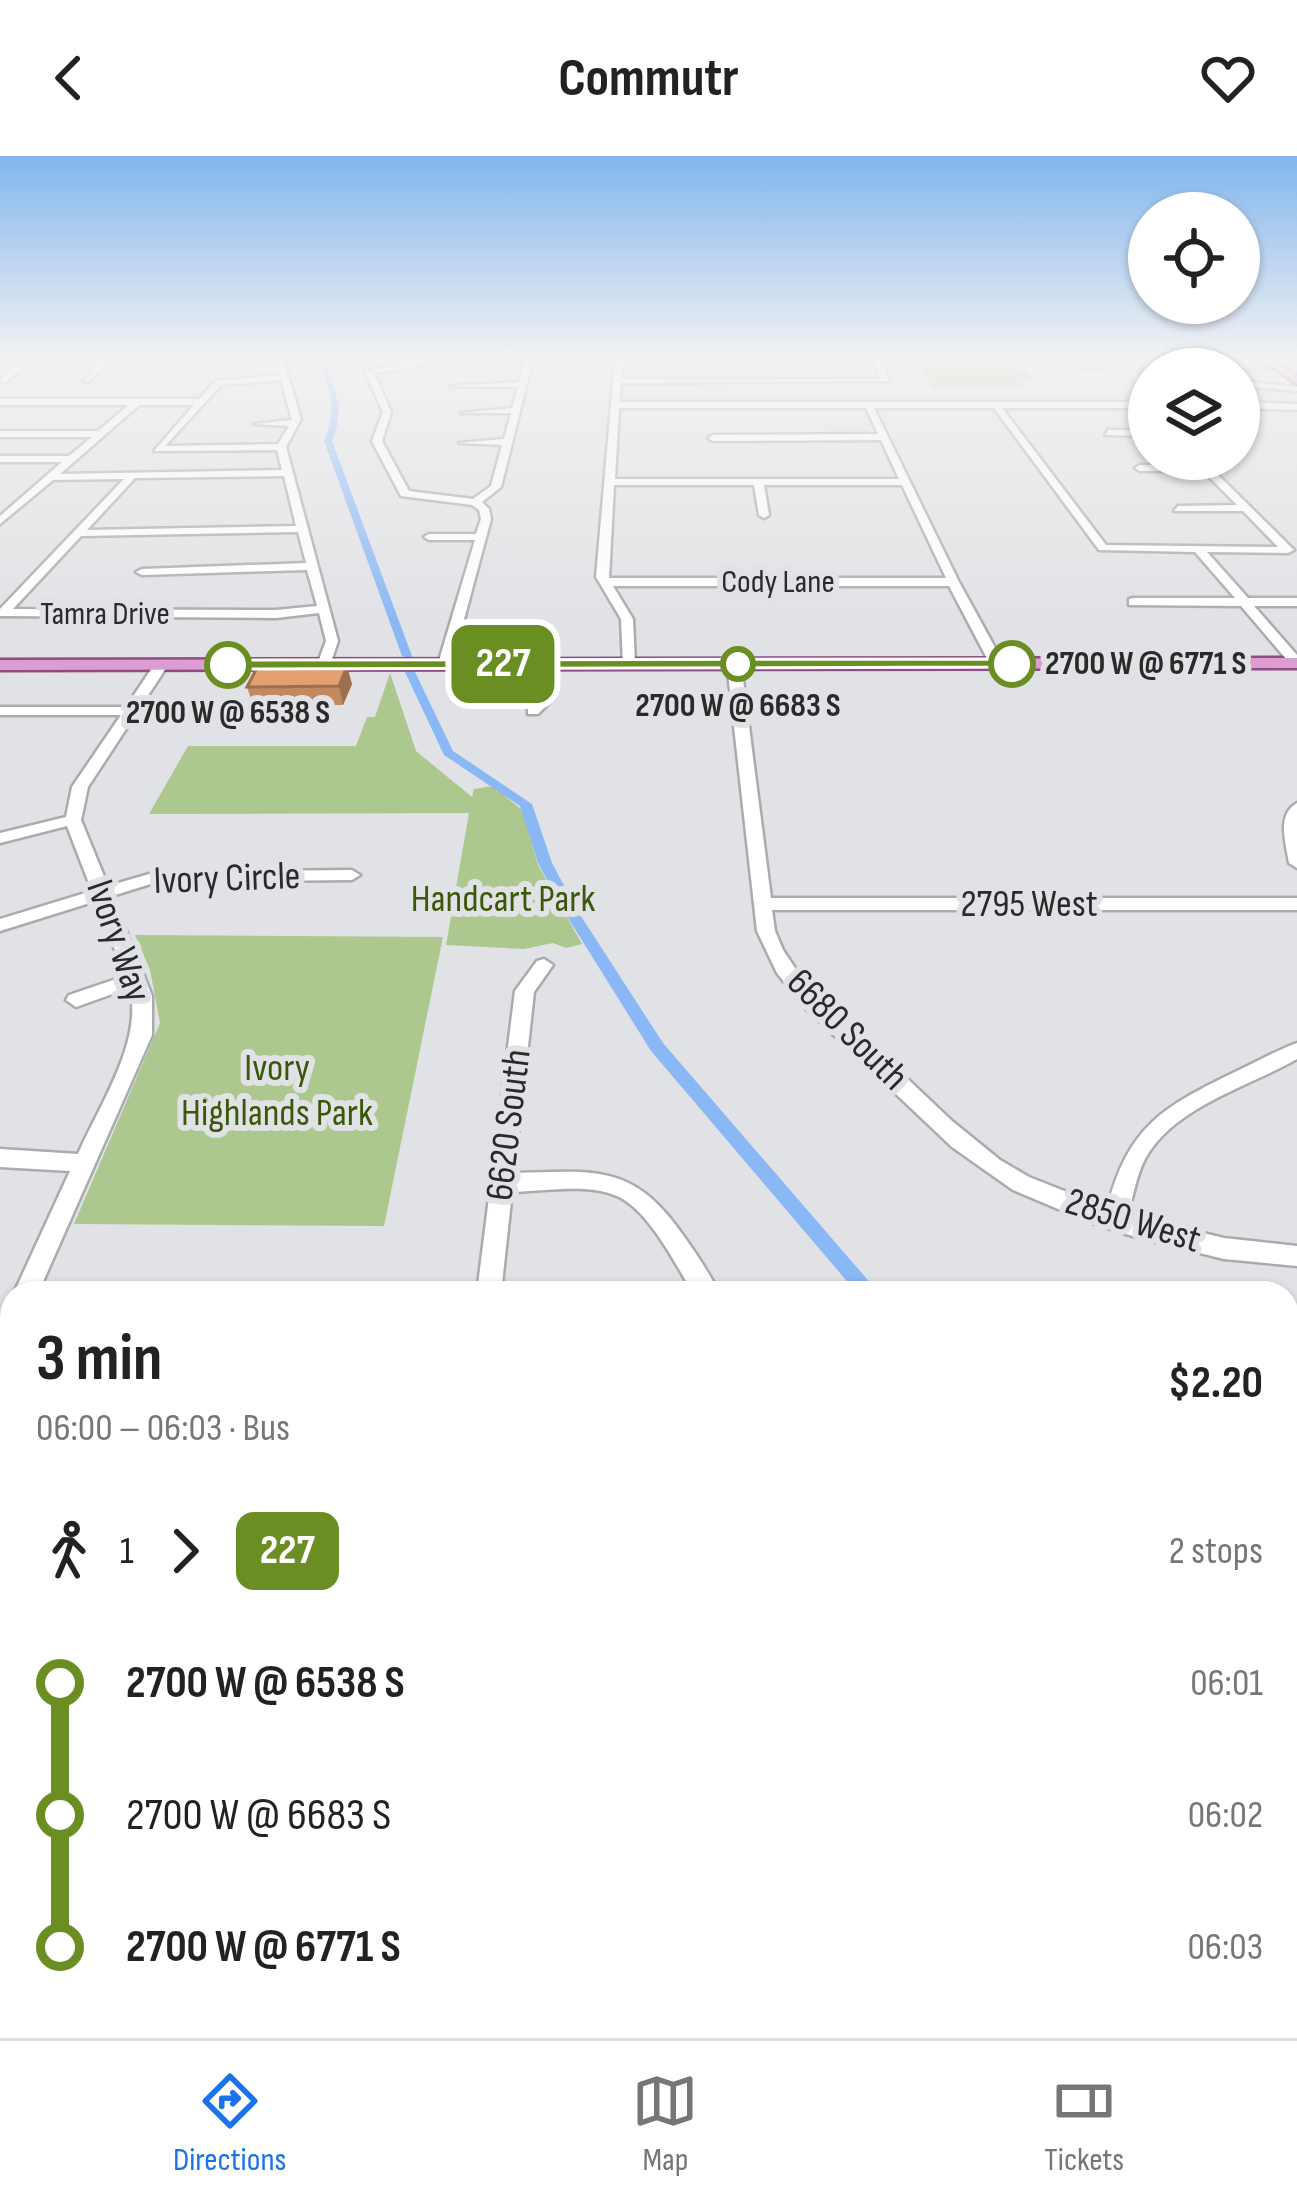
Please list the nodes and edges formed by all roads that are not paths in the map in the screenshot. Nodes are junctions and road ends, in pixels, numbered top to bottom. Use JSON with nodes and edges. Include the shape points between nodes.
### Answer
{"nodes":[{"id":1,"x":82,"y":447,"type":"edge"},
{"id":2,"x":159,"y":447,"type":"edge"},
{"id":3,"x":280,"y":447,"type":"joint"},
{"id":4,"x":379,"y":447,"type":"edge"},
{"id":5,"x":507,"y":447,"type":"edge"},
{"id":6,"x":611,"y":447,"type":"edge"},
{"id":7,"x":889,"y":447,"type":"edge"},
{"id":8,"x":1027,"y":447,"type":"edge"},
{"id":9,"x":69,"y":458,"type":"junction"},
{"id":10,"x":0,"y":459,"type":"edge"},
{"id":11,"x":287,"y":473,"type":"junction"},
{"id":12,"x":49,"y":477,"type":"junction"},
{"id":13,"x":130,"y":477,"type":"junction"},
{"id":14,"x":212,"y":477,"type":"junction"},
{"id":15,"x":1220,"y":480,"type":"edge"},
{"id":16,"x":609,"y":482,"type":"junction"},
{"id":17,"x":758,"y":482,"type":"junction"},
{"id":18,"x":905,"y":482,"type":"junction"},
{"id":19,"x":201,"y":490,"type":"dead end"},
{"id":20,"x":475,"y":502,"type":"junction"},
{"id":21,"x":0,"y":505,"type":"edge"},
{"id":22,"x":18,"y":505,"type":"junction"},
{"id":23,"x":1178,"y":508,"type":"dead end"},
{"id":24,"x":1249,"y":508,"type":"junction"},
{"id":25,"x":764,"y":515,"type":"dead end"},
{"id":26,"x":0,"y":521,"type":"edge"},
{"id":27,"x":300,"y":529,"type":"junction"},
{"id":28,"x":76,"y":533,"type":"junction"},
{"id":29,"x":481,"y":537,"type":"junction"},
{"id":30,"x":429,"y":538,"type":"dead end"},
{"id":31,"x":1200,"y":551,"type":"junction"},
{"id":32,"x":311,"y":566,"type":"junction"},
{"id":33,"x":142,"y":572,"type":"dead end"},
{"id":34,"x":603,"y":582,"type":"junction"},
{"id":35,"x":953,"y":582,"type":"junction"},
{"id":36,"x":1133,"y":602,"type":"dead end"},
{"id":37,"x":1245,"y":602,"type":"junction"},
{"id":38,"x":1297,"y":602,"type":"edge"},
{"id":39,"x":323,"y":609,"type":"junction"},
{"id":40,"x":1297,"y":663,"type":"edge"},
{"id":41,"x":445,"y":664,"type":"junction"},
{"id":42,"x":551,"y":664,"type":"junction"},
{"id":43,"x":628,"y":664,"type":"junction"},
{"id":44,"x":734,"y":664,"type":"junction"},
{"id":45,"x":998,"y":664,"type":"junction"},
{"id":46,"x":0,"y":665,"type":"edge"},
{"id":47,"x":161,"y":665,"type":"junction"},
{"id":48,"x":323,"y":665,"type":"junction"},
{"id":49,"x":0,"y":711,"type":"edge"},
{"id":50,"x":131,"y":711,"type":"junction"},
{"id":51,"x":532,"y":711,"type":"dead end"},
{"id":52,"x":1297,"y":808,"type":"edge"},
{"id":53,"x":73,"y":820,"type":"junction"},
{"id":54,"x":0,"y":838,"type":"edge"},
{"id":55,"x":1297,"y":863,"type":"edge"},
{"id":56,"x":352,"y":875,"type":"dead end"},
{"id":57,"x":103,"y":893,"type":"junction"},
{"id":58,"x":762,"y":904,"type":"junction"},
{"id":59,"x":1297,"y":904,"type":"edge"},
{"id":60,"x":0,"y":925,"type":"edge"},
{"id":61,"x":544,"y":964,"type":"dead end"},
{"id":62,"x":136,"y":979,"type":"junction"},
{"id":63,"x":76,"y":1000,"type":"dead end"},
{"id":64,"x":1297,"y":1050,"type":"edge"},
{"id":65,"x":978,"y":1156,"type":"joint"},
{"id":66,"x":0,"y":1158,"type":"edge"},
{"id":67,"x":85,"y":1163,"type":"junction"},
{"id":68,"x":502,"y":1183,"type":"junction"},
{"id":69,"x":1116,"y":1218,"type":"junction"},
{"id":70,"x":1297,"y":1256,"type":"edge"},
{"id":71,"x":31,"y":1281,"type":"edge"},
{"id":72,"x":490,"y":1281,"type":"edge"},
{"id":73,"x":699,"y":1281,"type":"edge"}],
"edges":[{"from":1,"to":9,"type":"street"},
{"from":2,"to":3,"type":"street"},
{"from":3,"to":11,"type":"street"},
{"from":4,"to":20,"type":"street","via":[[405,494]]},
{"from":5,"to":20,"type":"street","via":[[496,487]]},
{"from":6,"to":16,"type":"street"},
{"from":7,"to":18,"type":"street"},
{"from":8,"to":31,"type":"street","via":[[1103,548]]},
{"from":9,"to":10,"type":"street"},
{"from":9,"to":12,"type":"street"},
{"from":11,"to":14,"type":"street"},
{"from":11,"to":27,"type":"street"},
{"from":12,"to":13,"type":"street"},
{"from":12,"to":22,"type":"street"},
{"from":13,"to":14,"type":"street"},
{"from":13,"to":28,"type":"street","name":"Tamra Drive"},
{"from":14,"to":19,"type":"street"},
{"from":15,"to":24,"type":"street"},
{"from":16,"to":17,"type":"street"},
{"from":16,"to":34,"type":"street"},
{"from":17,"to":18,"type":"street"},
{"from":17,"to":25,"type":"street"},
{"from":18,"to":35,"type":"street"},
{"from":20,"to":29,"type":"street","via":[[486,514]]},
{"from":21,"to":22,"type":"street"},
{"from":22,"to":26,"type":"street"},
{"from":23,"to":24,"type":"street"},
{"from":24,"to":31,"type":"street","via":[[1288,550]]},
{"from":27,"to":28,"type":"street"},
{"from":27,"to":32,"type":"street"},
{"from":28,"to":39,"type":"street","name":"Tamra Drive","via":[[2,613]]},
{"from":29,"to":30,"type":"street"},
{"from":29,"to":41,"type":"street"},
{"from":31,"to":37,"type":"street"},
{"from":32,"to":33,"type":"street"},
{"from":32,"to":39,"type":"street"},
{"from":34,"to":35,"type":"street","name":"Cody Lane"},
{"from":34,"to":43,"type":"street","via":[[627,619]]},
{"from":35,"to":45,"type":"street"},
{"from":36,"to":37,"type":"street"},
{"from":37,"to":38,"type":"street"},
{"from":37,"to":40,"type":"street"},
{"from":39,"to":48,"type":"street","via":[[332,641]]},
{"from":40,"to":45,"type":"main road"},
{"from":41,"to":42,"type":"main road"},
{"from":41,"to":48,"type":"main road"},
{"from":42,"to":43,"type":"main road"},
{"from":42,"to":51,"type":"street","via":[[546,699]]},
{"from":43,"to":44,"type":"main road"},
{"from":44,"to":45,"type":"main road"},
{"from":44,"to":58,"type":"street","name":"6680 South"},
{"from":46,"to":47,"type":"main road"},
{"from":47,"to":48,"type":"main road"},
{"from":47,"to":50,"type":"street"},
{"from":49,"to":50,"type":"street"},
{"from":50,"to":53,"type":"street","via":[[80,788]]},
{"from":52,"to":55,"type":"street"},
{"from":53,"to":54,"type":"street"},
{"from":53,"to":57,"type":"street","name":"Ivory Way"},
{"from":56,"to":57,"type":"street","name":"Ivory Circle","via":[[172,875]]},
{"from":57,"to":60,"type":"street","name":"Ivory Circle"},
{"from":57,"to":62,"type":"street","name":"Ivory Way"},
{"from":58,"to":59,"type":"street","name":"2795 West"},
{"from":58,"to":65,"type":"street","name":"6680 South","via":[[773,952],[800,991]]},
{"from":61,"to":68,"type":"street","name":"6620 South","via":[[525,991]]},
{"from":62,"to":63,"type":"street"},
{"from":62,"to":67,"type":"street","name":"Ivory Way","via":[[142,1035]]},
{"from":64,"to":69,"type":"street","via":[[1164,1123],[1136,1158]]},
{"from":65,"to":69,"type":"street","name":"2850 West","via":[[1039,1192]]},
{"from":66,"to":67,"type":"street"},
{"from":67,"to":71,"type":"street","name":"Ivory Way"},
{"from":68,"to":72,"type":"street","name":"6620 South"},
{"from":68,"to":73,"type":"street","via":[[616,1186],[643,1201]]},
{"from":69,"to":70,"type":"street","name":"2850 West","via":[[1247,1252]]}]}
